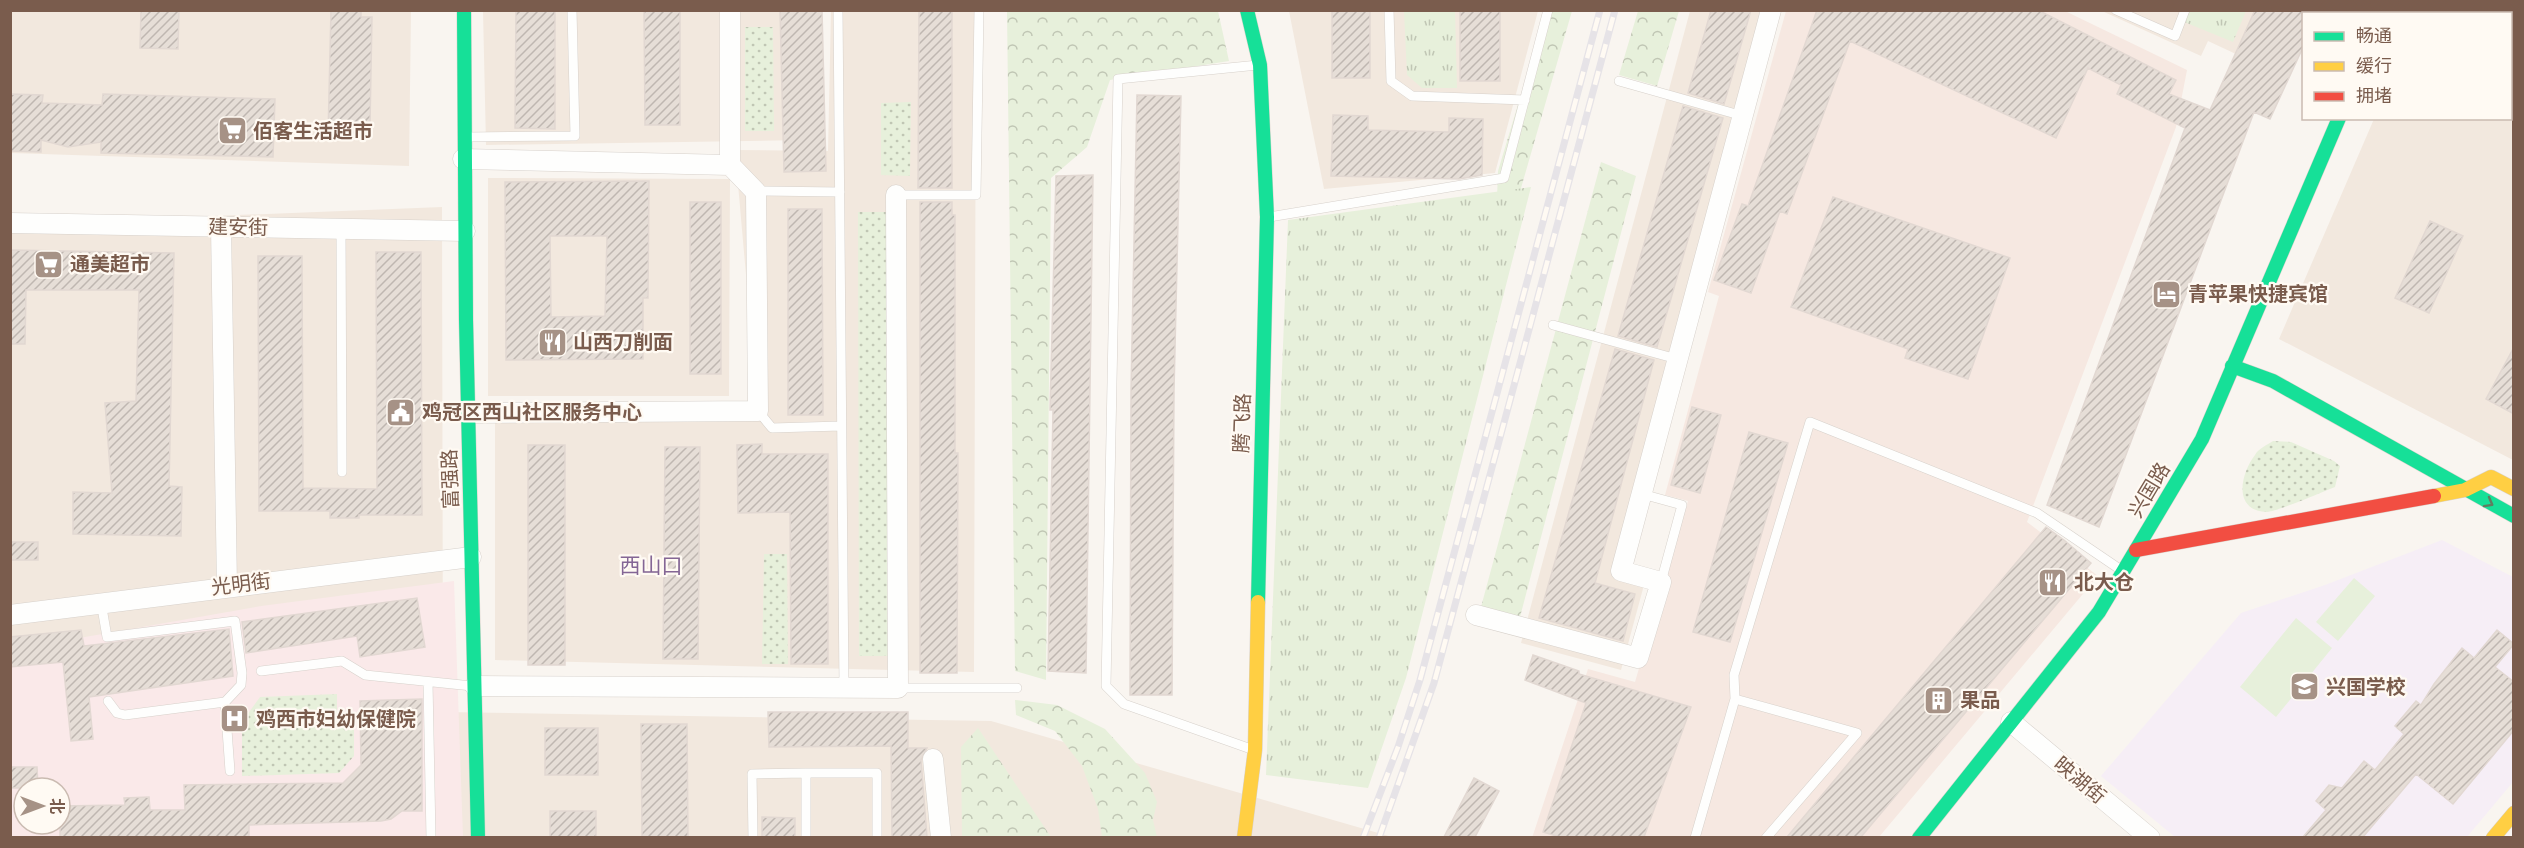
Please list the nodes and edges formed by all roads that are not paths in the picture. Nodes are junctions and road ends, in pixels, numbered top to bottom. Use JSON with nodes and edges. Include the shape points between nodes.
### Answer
{"nodes":[{"id":1,"x":464,"y":10,"type":"edge"},
{"id":2,"x":572,"y":10,"type":"edge"},
{"id":3,"x":730,"y":10,"type":"edge"},
{"id":4,"x":838,"y":10,"type":"edge"},
{"id":5,"x":979,"y":10,"type":"edge"},
{"id":6,"x":1247,"y":10,"type":"edge"},
{"id":7,"x":1389,"y":10,"type":"edge"},
{"id":8,"x":1548,"y":10,"type":"edge"},
{"id":9,"x":1771,"y":10,"type":"edge"},
{"id":10,"x":2116,"y":10,"type":"edge"},
{"id":11,"x":2185,"y":10,"type":"edge"},
{"id":12,"x":1260,"y":65,"type":"junction"},
{"id":13,"x":1619,"y":81,"type":"dead end"},
{"id":14,"x":1525,"y":100,"type":"junction"},
{"id":15,"x":1743,"y":116,"type":"junction"},
{"id":16,"x":2338,"y":120,"type":"edge"},
{"id":17,"x":463,"y":137,"type":"junction"},
{"id":18,"x":463,"y":159,"type":"junction"},
{"id":19,"x":730,"y":165,"type":"junction"},
{"id":20,"x":755,"y":191,"type":"junction"},
{"id":21,"x":840,"y":192,"type":"junction"},
{"id":22,"x":896,"y":195,"type":"joint"},
{"id":23,"x":1267,"y":217,"type":"junction"},
{"id":24,"x":10,"y":223,"type":"edge"},
{"id":25,"x":221,"y":227,"type":"junction"},
{"id":26,"x":341,"y":229,"type":"junction"},
{"id":27,"x":465,"y":231,"type":"junction"},
{"id":28,"x":1553,"y":325,"type":"dead end"},
{"id":29,"x":1677,"y":359,"type":"junction"},
{"id":30,"x":2232,"y":366,"type":"junction"},
{"id":31,"x":758,"y":411,"type":"junction"},
{"id":32,"x":467,"y":413,"type":"junction"},
{"id":33,"x":841,"y":426,"type":"junction"},
{"id":34,"x":342,"y":472,"type":"dead end"},
{"id":35,"x":2514,"y":489,"type":"edge"},
{"id":36,"x":2465,"y":490,"type":"junction"},
{"id":37,"x":1642,"y":494,"type":"junction"},
{"id":38,"x":2514,"y":516,"type":"edge"},
{"id":39,"x":2136,"y":550,"type":"junction"},
{"id":40,"x":471,"y":557,"type":"junction"},
{"id":41,"x":2123,"y":571,"type":"junction"},
{"id":42,"x":1661,"y":582,"type":"junction"},
{"id":43,"x":227,"y":586,"type":"junction"},
{"id":44,"x":100,"y":602,"type":"junction"},
{"id":45,"x":10,"y":615,"type":"edge"},
{"id":46,"x":1476,"y":615,"type":"dead end"},
{"id":47,"x":261,"y":671,"type":"dead end"},
{"id":48,"x":428,"y":682,"type":"junction"},
{"id":49,"x":475,"y":686,"type":"junction"},
{"id":50,"x":844,"y":688,"type":"junction"},
{"id":51,"x":898,"y":688,"type":"junction"},
{"id":52,"x":1017,"y":688,"type":"dead end"},
{"id":53,"x":1735,"y":699,"type":"junction"},
{"id":54,"x":108,"y":701,"type":"dead end"},
{"id":55,"x":225,"y":702,"type":"junction"},
{"id":56,"x":2011,"y":722,"type":"junction"},
{"id":57,"x":1255,"y":750,"type":"junction"},
{"id":58,"x":933,"y":759,"type":"dead end"},
{"id":59,"x":230,"y":771,"type":"dead end"},
{"id":60,"x":806,"y":773,"type":"junction"},
{"id":61,"x":2514,"y":813,"type":"edge"},
{"id":62,"x":431,"y":837,"type":"edge"},
{"id":63,"x":478,"y":837,"type":"edge"},
{"id":64,"x":753,"y":837,"type":"edge"},
{"id":65,"x":806,"y":837,"type":"edge"},
{"id":66,"x":877,"y":837,"type":"edge"},
{"id":67,"x":941,"y":837,"type":"edge"},
{"id":68,"x":1244,"y":837,"type":"edge"},
{"id":69,"x":1695,"y":837,"type":"edge"},
{"id":70,"x":1766,"y":837,"type":"edge"},
{"id":71,"x":1919,"y":837,"type":"edge"},
{"id":72,"x":2150,"y":837,"type":"edge"},
{"id":73,"x":2493,"y":837,"type":"edge"}],
"edges":[{"from":1,"to":17,"type":"street","name":"富强路"},
{"from":2,"to":17,"type":"lane","via":[[575,136]]},
{"from":3,"to":19,"type":"street"},
{"from":4,"to":21,"type":"lane"},
{"from":5,"to":22,"type":"lane","via":[[976,195]]},
{"from":6,"to":12,"type":"street","name":"腾飞路"},
{"from":7,"to":14,"type":"lane","via":[[1391,81],[1412,96]]},
{"from":8,"to":14,"type":"lane"},
{"from":9,"to":15,"type":"street"},
{"from":10,"to":11,"type":"lane","via":[[2175,36]]},
{"from":12,"to":23,"type":"street","name":"腾飞路"},
{"from":12,"to":57,"type":"lane","via":[[1118,79],[1106,686],[1124,704]]},
{"from":13,"to":15,"type":"lane"},
{"from":14,"to":23,"type":"lane","via":[[1503,178]]},
{"from":15,"to":29,"type":"street"},
{"from":16,"to":30,"type":"street","name":"兴国路"},
{"from":17,"to":18,"type":"street","name":"富强路"},
{"from":18,"to":19,"type":"street"},
{"from":18,"to":27,"type":"street","name":"富强路"},
{"from":19,"to":20,"type":"street"},
{"from":20,"to":21,"type":"lane"},
{"from":20,"to":31,"type":"street"},
{"from":21,"to":33,"type":"lane"},
{"from":22,"to":51,"type":"street"},
{"from":23,"to":57,"type":"street","name":"腾飞路"},
{"from":24,"to":25,"type":"street","name":"建安街"},
{"from":25,"to":26,"type":"street","name":"建安街"},
{"from":25,"to":43,"type":"street"},
{"from":26,"to":27,"type":"street","name":"建安街"},
{"from":26,"to":34,"type":"lane"},
{"from":27,"to":32,"type":"street","name":"富强路"},
{"from":28,"to":29,"type":"lane"},
{"from":29,"to":37,"type":"street"},
{"from":30,"to":36,"type":"street","via":[[2273,381]]},
{"from":30,"to":39,"type":"street","name":"兴国路","via":[[2202,439]]},
{"from":31,"to":32,"type":"street"},
{"from":31,"to":33,"type":"lane","via":[[772,428]]},
{"from":32,"to":40,"type":"street","name":"富强路"},
{"from":33,"to":50,"type":"lane"},
{"from":35,"to":36,"type":"street","via":[[2491,477]]},
{"from":36,"to":38,"type":"street","one_way":true},
{"from":36,"to":39,"type":"street"},
{"from":37,"to":42,"type":"street","via":[[1621,571]]},
{"from":37,"to":42,"type":"lane","via":[[1682,505]]},
{"from":39,"to":41,"type":"street","name":"兴国路"},
{"from":40,"to":43,"type":"street","name":"光明街"},
{"from":40,"to":49,"type":"street","name":"富强路"},
{"from":41,"to":53,"type":"lane","via":[[2037,513],[1810,422],[1734,675]]},
{"from":41,"to":56,"type":"street","name":"兴国路","via":[[2099,612]]},
{"from":42,"to":46,"type":"street","via":[[1638,658]]},
{"from":43,"to":44,"type":"street","name":"光明街"},
{"from":44,"to":45,"type":"street","name":"光明街"},
{"from":44,"to":55,"type":"lane","via":[[107,637],[235,621],[241,685]]},
{"from":47,"to":48,"type":"lane","via":[[342,661],[365,675]]},
{"from":48,"to":49,"type":"lane"},
{"from":48,"to":62,"type":"lane"},
{"from":49,"to":50,"type":"street"},
{"from":49,"to":63,"type":"street","name":"富强路"},
{"from":50,"to":51,"type":"street"},
{"from":51,"to":52,"type":"lane"},
{"from":53,"to":69,"type":"lane"},
{"from":53,"to":70,"type":"lane","via":[[1857,733]]},
{"from":54,"to":55,"type":"lane","via":[[117,713],[125,715]]},
{"from":55,"to":59,"type":"lane"},
{"from":56,"to":71,"type":"street","name":"兴国路"},
{"from":56,"to":72,"type":"street","name":"映湖街"},
{"from":57,"to":68,"type":"street","name":"腾飞路"},
{"from":58,"to":67,"type":"street"},
{"from":60,"to":64,"type":"lane","via":[[752,774]]},
{"from":60,"to":65,"type":"lane"},
{"from":60,"to":66,"type":"lane","via":[[877,773]]},
{"from":61,"to":73,"type":"street"}]}
